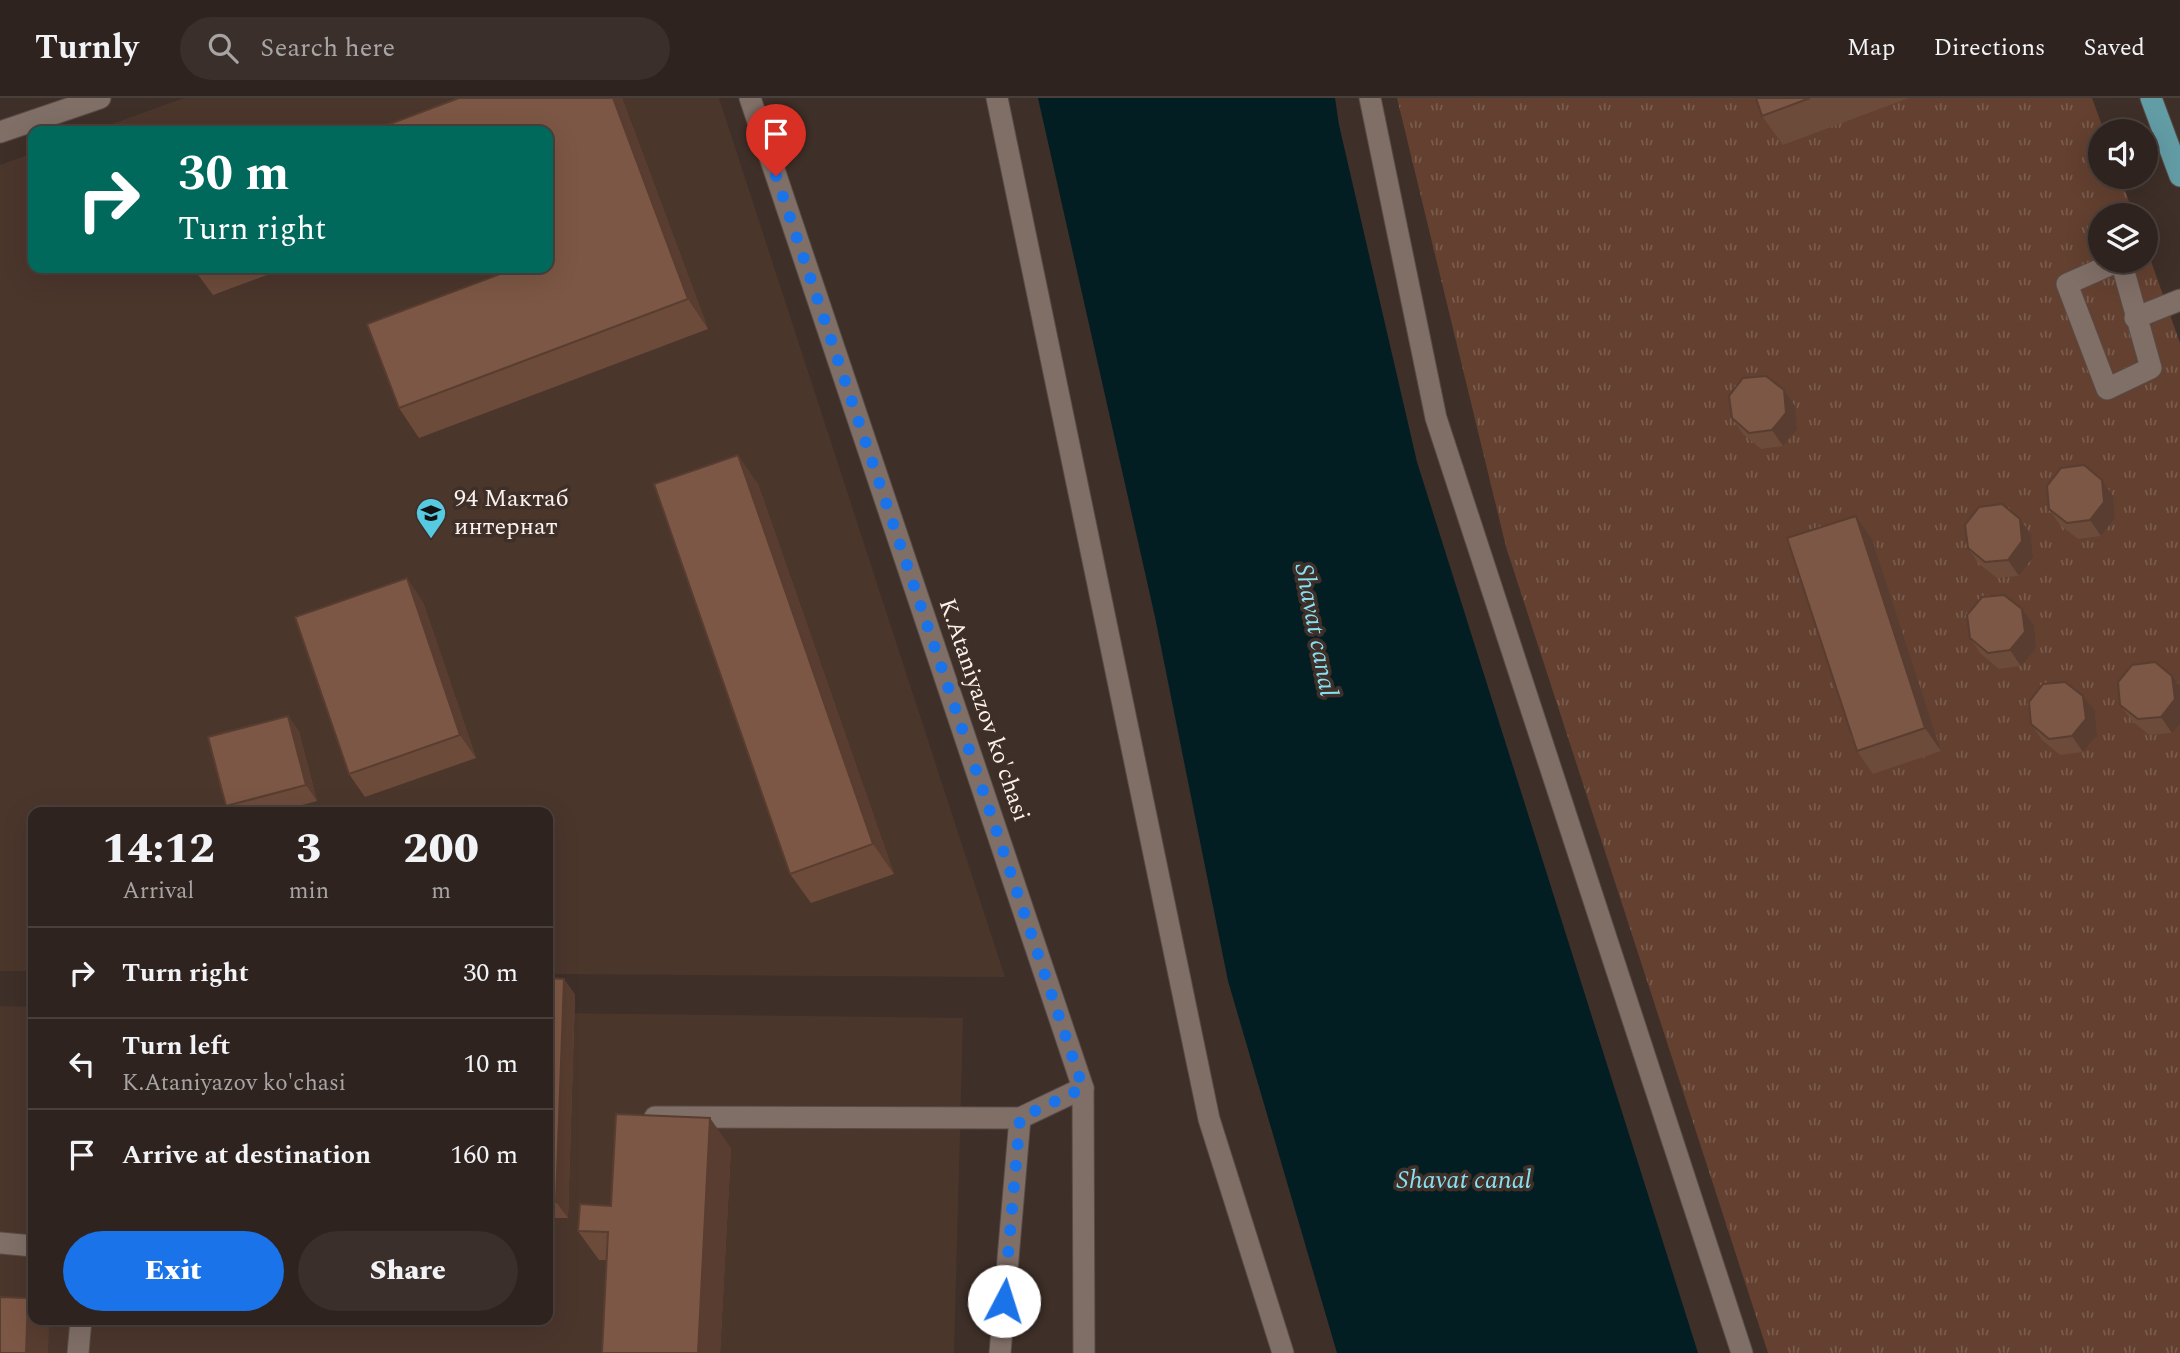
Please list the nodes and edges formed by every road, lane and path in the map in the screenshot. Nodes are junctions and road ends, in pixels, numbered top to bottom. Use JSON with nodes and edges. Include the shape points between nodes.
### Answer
{"nodes":[{"id":1,"x":100,"y":98,"type":"edge"},
{"id":2,"x":750,"y":98,"type":"edge"},
{"id":3,"x":997,"y":98,"type":"edge"},
{"id":4,"x":1370,"y":98,"type":"edge"},
{"id":5,"x":2151,"y":98,"type":"edge"},
{"id":6,"x":0,"y":132,"type":"edge"},
{"id":7,"x":2180,"y":176,"type":"edge"},
{"id":8,"x":2092,"y":273,"type":"edge"},
{"id":9,"x":2123,"y":273,"type":"edge"},
{"id":10,"x":2180,"y":300,"type":"edge"},
{"id":11,"x":2135,"y":318,"type":"junction"},
{"id":12,"x":1083,"y":1088,"type":"junction"},
{"id":13,"x":638,"y":1117,"type":"edge"},
{"id":14,"x":1020,"y":1118,"type":"junction"},
{"id":15,"x":0,"y":1243,"type":"edge"},
{"id":16,"x":28,"y":1246,"type":"edge"},
{"id":17,"x":81,"y":1325,"type":"edge"},
{"id":18,"x":78,"y":1353,"type":"edge"},
{"id":19,"x":1000,"y":1353,"type":"edge"},
{"id":20,"x":1084,"y":1353,"type":"edge"},
{"id":21,"x":1283,"y":1353,"type":"edge"},
{"id":22,"x":1742,"y":1353,"type":"edge"}],
"edges":[{"from":1,"to":6,"type":"street"},
{"from":2,"to":12,"type":"street","name":"K.Ataniyazov ko'chasi"},
{"from":3,"to":21,"type":"street","via":[[1209,1119]]},
{"from":4,"to":22,"type":"street","via":[[1436,418]]},
{"from":5,"to":7,"type":"main road"},
{"from":8,"to":11,"type":"street","via":[[2067,284],[2107,389],[2151,368]]},
{"from":9,"to":11,"type":"street"},
{"from":10,"to":11,"type":"street"},
{"from":12,"to":14,"type":"street"},
{"from":12,"to":20,"type":"street","name":"K.Ataniyazov ko'chasi"},
{"from":13,"to":14,"type":"street"},
{"from":14,"to":19,"type":"street"},
{"from":15,"to":16,"type":"street"},
{"from":17,"to":18,"type":"street"}]}
